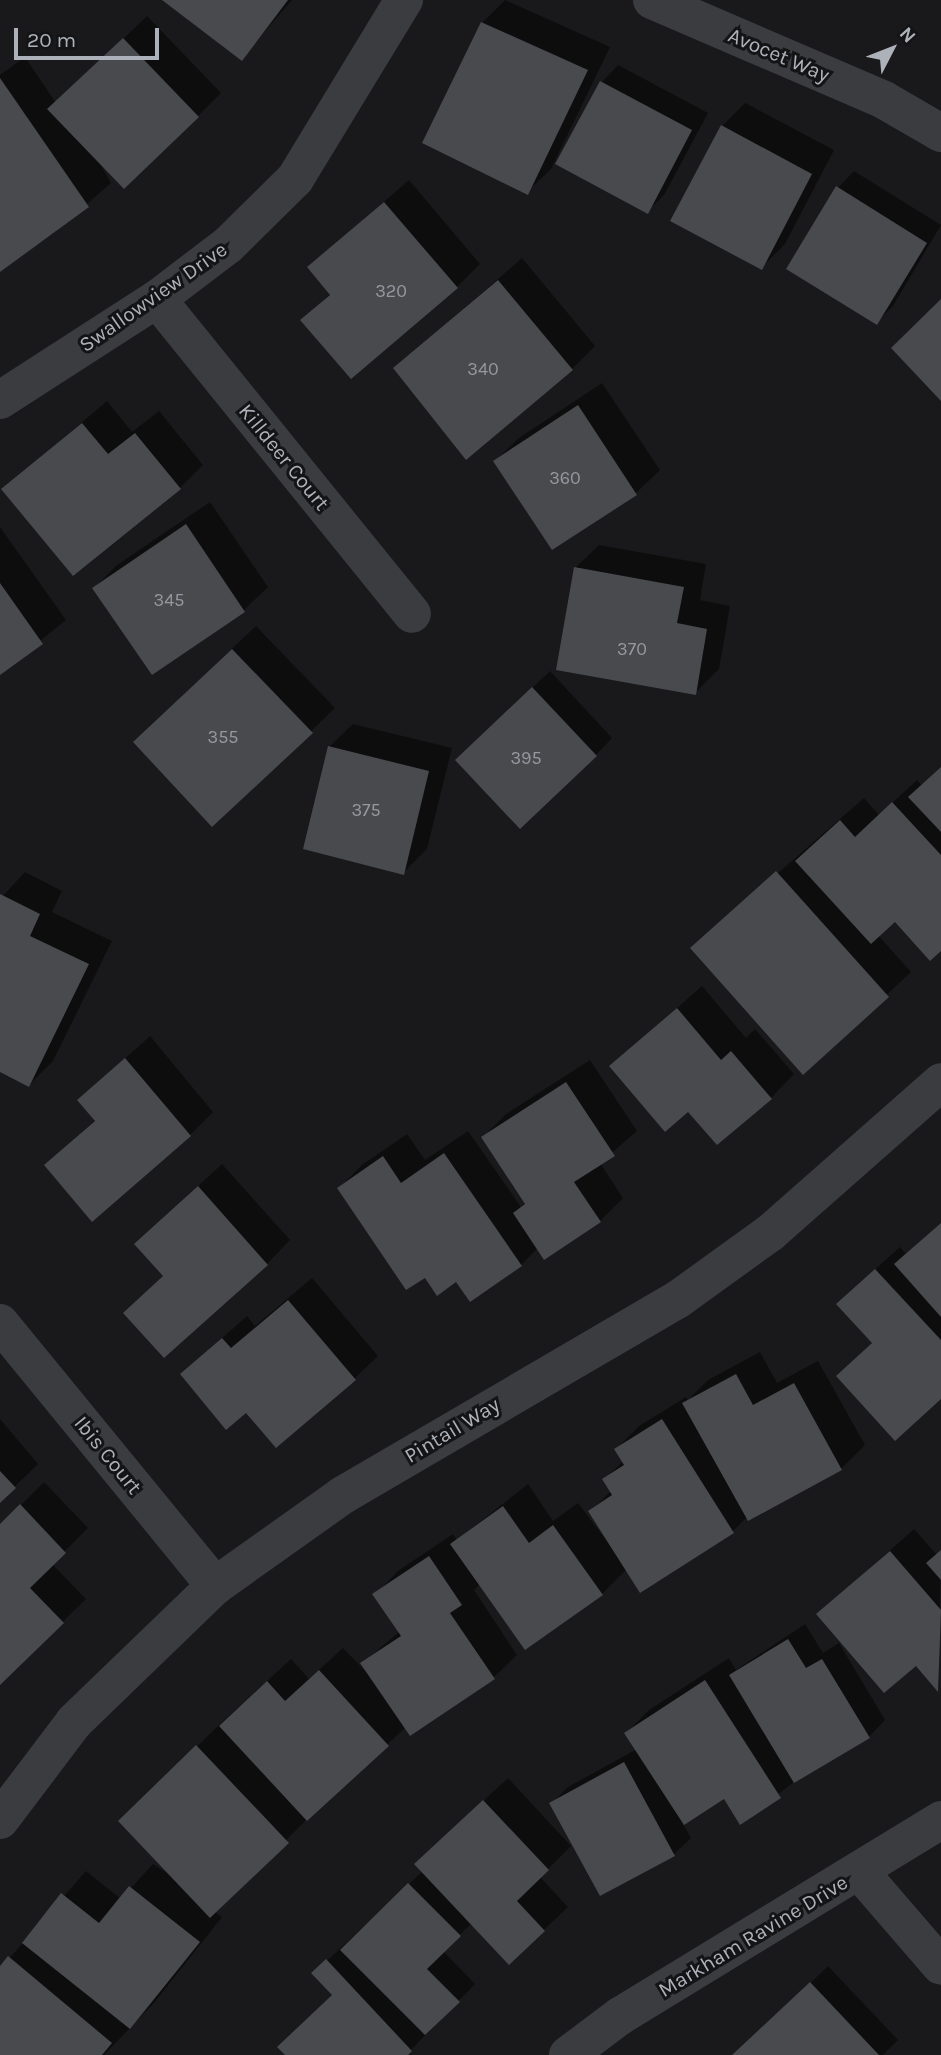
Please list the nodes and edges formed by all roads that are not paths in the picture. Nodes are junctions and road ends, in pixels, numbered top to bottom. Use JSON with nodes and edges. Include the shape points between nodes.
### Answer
{"nodes":[{"id":1,"x":404,"y":0,"type":"edge"},
{"id":2,"x":652,"y":0,"type":"edge"},
{"id":3,"x":941,"y":133,"type":"edge"},
{"id":4,"x":157,"y":299,"type":"junction"},
{"id":5,"x":0,"y":400,"type":"edge"},
{"id":6,"x":412,"y":614,"type":"dead end"},
{"id":7,"x":941,"y":1082,"type":"edge"},
{"id":8,"x":0,"y":1323,"type":"edge"},
{"id":9,"x":215,"y":1586,"type":"junction"},
{"id":10,"x":0,"y":1820,"type":"edge"},
{"id":11,"x":941,"y":1820,"type":"edge"},
{"id":12,"x":859,"y":1871,"type":"junction"},
{"id":13,"x":941,"y":1966,"type":"edge"},
{"id":14,"x":568,"y":2055,"type":"edge"}],
"edges":[{"from":1,"to":4,"type":"street","name":"Swallowview Drive","via":[[295,179],[228,245]]},
{"from":2,"to":3,"type":"street","name":"Avocet Way","via":[[884,100]]},
{"from":4,"to":5,"type":"street","name":"Swallowview Drive"},
{"from":4,"to":6,"type":"street","name":"Killdeer Court"},
{"from":7,"to":9,"type":"street","name":"Pintail Way","via":[[770,1233],[677,1300],[343,1495]]},
{"from":8,"to":9,"type":"street","name":"Ibis Court"},
{"from":9,"to":10,"type":"street","name":"Pintail Way","via":[[74,1722]]},
{"from":11,"to":12,"type":"street","name":"Markham Ravine Drive"},
{"from":12,"to":13,"type":"street"},
{"from":12,"to":14,"type":"street","name":"Markham Ravine Drive","via":[[620,2016]]}]}
